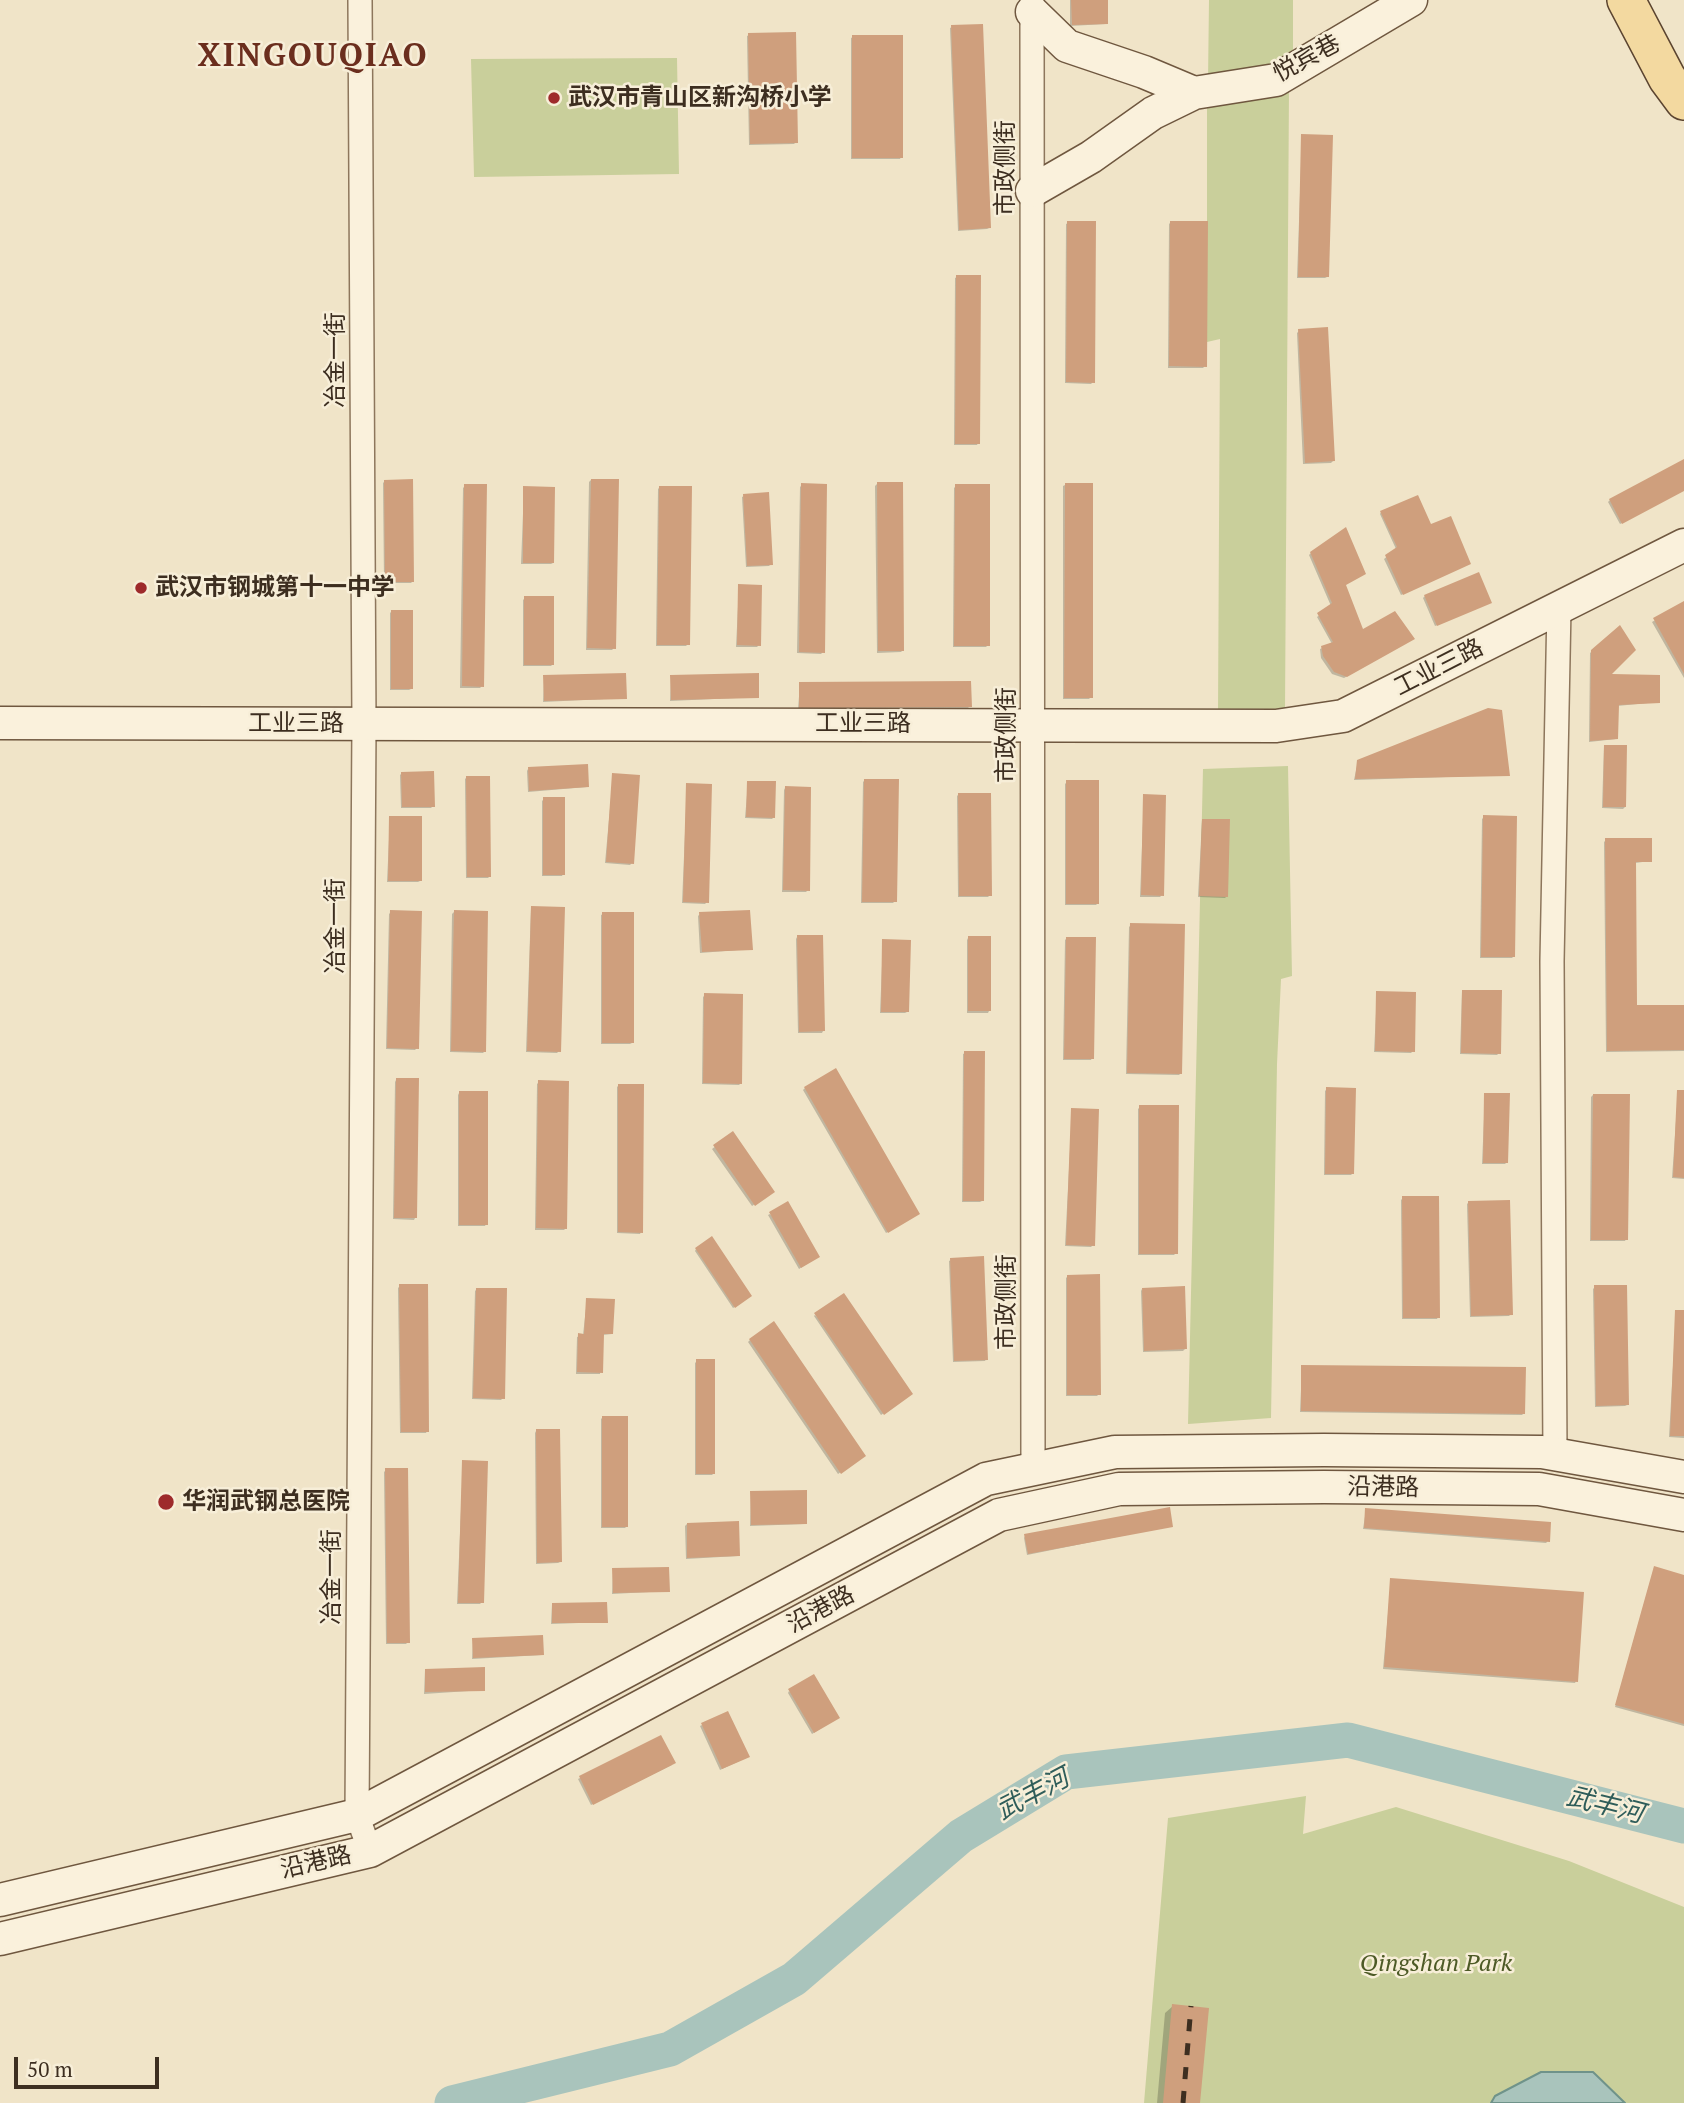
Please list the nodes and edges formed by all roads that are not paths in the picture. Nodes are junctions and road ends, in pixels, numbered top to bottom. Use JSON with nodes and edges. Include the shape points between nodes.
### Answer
{"nodes":[{"id":1,"x":360,"y":0,"type":"edge"},
{"id":2,"x":1411,"y":0,"type":"edge"},
{"id":3,"x":1626,"y":0,"type":"edge"},
{"id":4,"x":1647,"y":0,"type":"edge"},
{"id":5,"x":1032,"y":6,"type":"edge"},
{"id":6,"x":1684,"y":66,"type":"edge"},
{"id":7,"x":1194,"y":93,"type":"junction"},
{"id":8,"x":1684,"y":101,"type":"edge"},
{"id":9,"x":1032,"y":191,"type":"junction"},
{"id":10,"x":1684,"y":545,"type":"edge"},
{"id":11,"x":1559,"y":607,"type":"junction"},
{"id":12,"x":0,"y":723,"type":"edge"},
{"id":13,"x":364,"y":724,"type":"junction"},
{"id":14,"x":1033,"y":725,"type":"junction"},
{"id":15,"x":1555,"y":1454,"type":"junction"},
{"id":16,"x":1033,"y":1469,"type":"junction"},
{"id":17,"x":1684,"y":1477,"type":"edge"},
{"id":18,"x":1684,"y":1515,"type":"edge"},
{"id":19,"x":811,"y":1573,"type":"junction"},
{"id":20,"x":827,"y":1607,"type":"junction"},
{"id":21,"x":357,"y":1815,"type":"junction"},
{"id":22,"x":370,"y":1851,"type":"junction"},
{"id":23,"x":0,"y":1900,"type":"edge"},
{"id":24,"x":0,"y":1939,"type":"edge"}],
"edges":[{"from":1,"to":13,"type":"street","name":"冶金一街"},
{"from":2,"to":7,"type":"main road","name":"悦宾巷","via":[[1276,80]]},
{"from":3,"to":8,"type":"main road"},
{"from":4,"to":6,"type":"main road"},
{"from":5,"to":7,"type":"main road","via":[[1068,46]]},
{"from":5,"to":9,"type":"street","name":"市政侧街"},
{"from":7,"to":9,"type":"main road","via":[[1153,113]]},
{"from":9,"to":14,"type":"street","name":"市政侧街"},
{"from":10,"to":11,"type":"main road","name":"工业三路"},
{"from":11,"to":14,"type":"main road","name":"工业三路","via":[[1343,716],[1276,726]]},
{"from":11,"to":15,"type":"street","via":[[1552,961]]},
{"from":12,"to":13,"type":"main road","name":"工业三路"},
{"from":13,"to":14,"type":"main road","name":"工业三路"},
{"from":13,"to":21,"type":"street","name":"冶金一街"},
{"from":14,"to":16,"type":"street","name":"市政侧街"},
{"from":15,"to":16,"type":"main road","name":"沿港路","via":[[1115,1452]]},
{"from":15,"to":17,"type":"main road","name":"沿港路"},
{"from":16,"to":19,"type":"main road","name":"沿港路","via":[[986,1479]]},
{"from":18,"to":20,"type":"main road","name":"沿港路","via":[[1539,1489],[1119,1489],[999,1515]]},
{"from":19,"to":20,"type":"main road"},
{"from":19,"to":21,"type":"main road","name":"沿港路"},
{"from":20,"to":22,"type":"main road","name":"沿港路"},
{"from":21,"to":22,"type":"street","name":"冶金一街"},
{"from":21,"to":23,"type":"main road","name":"沿港路"},
{"from":22,"to":24,"type":"main road","name":"沿港路"}]}
